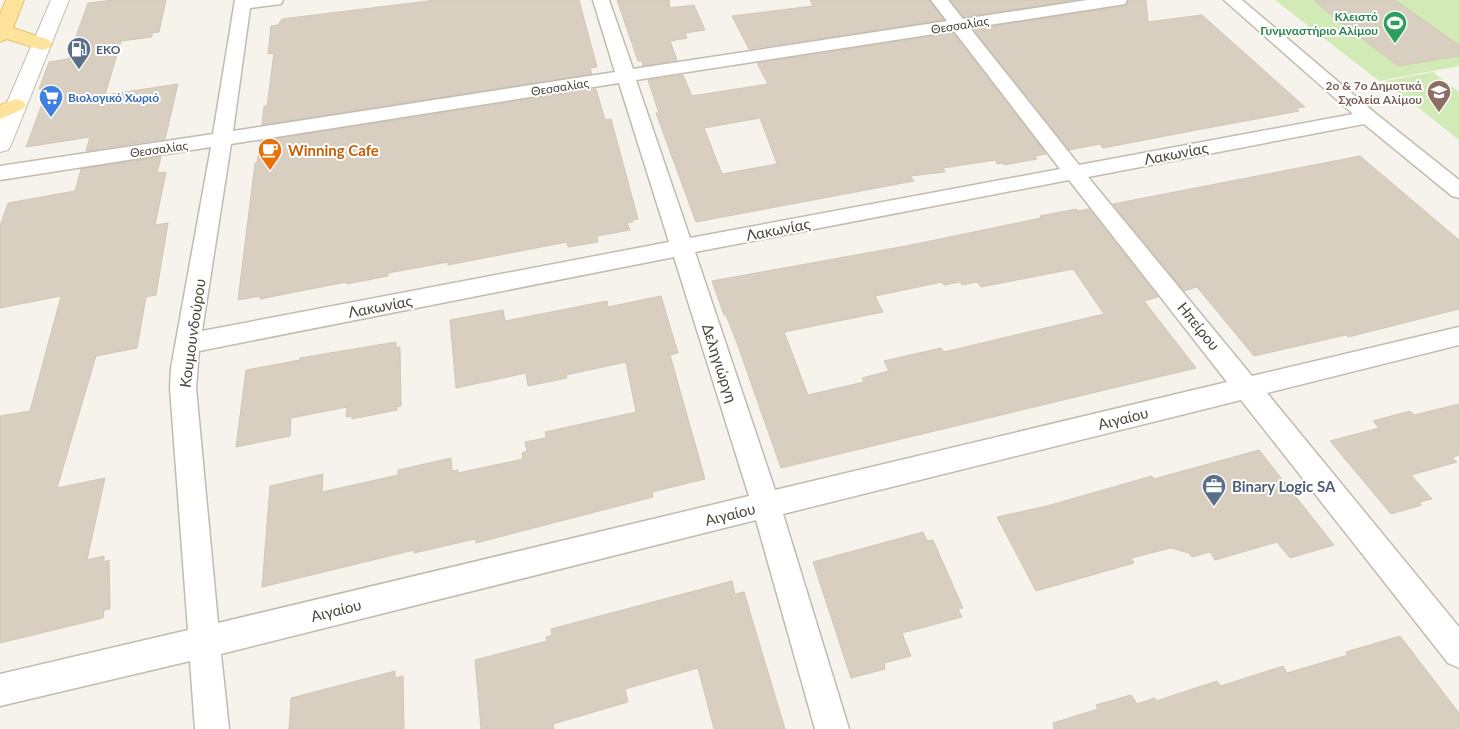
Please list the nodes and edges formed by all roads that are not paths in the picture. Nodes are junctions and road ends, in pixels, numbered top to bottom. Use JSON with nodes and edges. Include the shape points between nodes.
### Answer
{"nodes":[{"id":1,"x":15,"y":0,"type":"edge"},
{"id":2,"x":60,"y":0,"type":"edge"},
{"id":3,"x":275,"y":0,"type":"edge"},
{"id":4,"x":601,"y":0,"type":"edge"},
{"id":5,"x":939,"y":0,"type":"edge"},
{"id":6,"x":1119,"y":0,"type":"edge"},
{"id":7,"x":1232,"y":0,"type":"edge"},
{"id":8,"x":242,"y":2,"type":"edge"},
{"id":9,"x":958,"y":25,"type":"junction"},
{"id":10,"x":1,"y":34,"type":"edge"},
{"id":11,"x":42,"y":44,"type":"junction"},
{"id":12,"x":626,"y":77,"type":"junction"},
{"id":13,"x":8,"y":109,"type":"edge"},
{"id":14,"x":1368,"y":117,"type":"junction"},
{"id":15,"x":222,"y":139,"type":"junction"},
{"id":16,"x":0,"y":144,"type":"edge"},
{"id":17,"x":0,"y":173,"type":"edge"},
{"id":18,"x":1074,"y":173,"type":"junction"},
{"id":19,"x":1459,"y":191,"type":"edge"},
{"id":20,"x":682,"y":247,"type":"junction"},
{"id":21,"x":1459,"y":336,"type":"edge"},
{"id":22,"x":189,"y":344,"type":"junction"},
{"id":23,"x":1248,"y":387,"type":"junction"},
{"id":24,"x":766,"y":505,"type":"junction"},
{"id":25,"x":205,"y":642,"type":"junction"},
{"id":26,"x":1459,"y":652,"type":"edge"},
{"id":27,"x":0,"y":690,"type":"edge"},
{"id":28,"x":212,"y":729,"type":"edge"},
{"id":29,"x":832,"y":729,"type":"edge"}],
"edges":[{"from":1,"to":10,"type":"main road"},
{"from":2,"to":11,"type":"street"},
{"from":3,"to":8,"type":"street"},
{"from":4,"to":12,"type":"street","name":"Δεληγιώργη"},
{"from":5,"to":9,"type":"street","name":"Ηπείρου"},
{"from":6,"to":9,"type":"street","name":"Θεσσαλίας"},
{"from":7,"to":14,"type":"street"},
{"from":8,"to":15,"type":"street","name":"Κουμουνδούρου"},
{"from":9,"to":12,"type":"street","name":"Θεσσαλίας"},
{"from":9,"to":18,"type":"street","name":"Ηπείρου"},
{"from":10,"to":11,"type":"main road"},
{"from":11,"to":13,"type":"street"},
{"from":12,"to":15,"type":"street","name":"Θεσσαλίας"},
{"from":12,"to":20,"type":"street","name":"Δεληγιώργη"},
{"from":13,"to":16,"type":"street"},
{"from":14,"to":18,"type":"street","name":"Λακωνίας"},
{"from":14,"to":19,"type":"street"},
{"from":15,"to":17,"type":"street","name":"Θεσσαλίας"},
{"from":15,"to":22,"type":"street","name":"Κουμουνδούρου"},
{"from":18,"to":20,"type":"street","name":"Λακωνίας"},
{"from":18,"to":23,"type":"street","name":"Ηπείρου"},
{"from":20,"to":22,"type":"street","name":"Λακωνίας"},
{"from":20,"to":24,"type":"street","name":"Δεληγιώργη"},
{"from":21,"to":23,"type":"street","name":"Αιγαίου"},
{"from":22,"to":25,"type":"street","name":"Κουμουνδούρου","via":[[183,388]]},
{"from":23,"to":24,"type":"street","name":"Αιγαίου"},
{"from":23,"to":26,"type":"street","name":"Ηπείρου"},
{"from":24,"to":25,"type":"street","name":"Αιγαίου"},
{"from":24,"to":29,"type":"street","name":"Δεληγιώργη"},
{"from":25,"to":27,"type":"street","name":"Αιγαίου"},
{"from":25,"to":28,"type":"street","name":"Κουμουνδούρου"}]}
